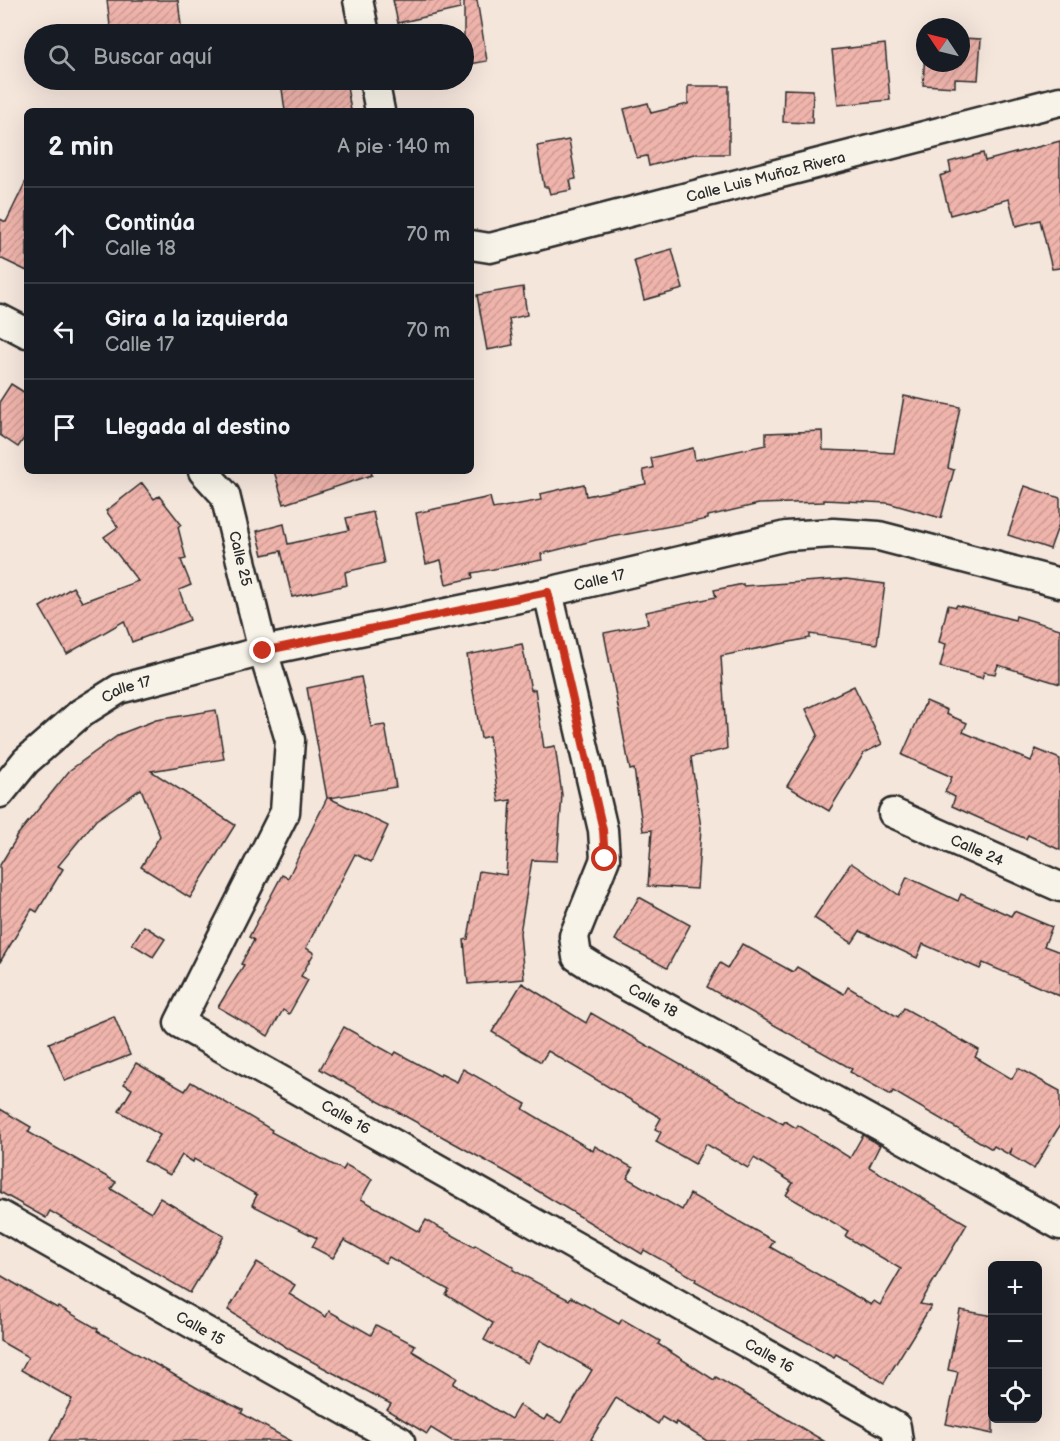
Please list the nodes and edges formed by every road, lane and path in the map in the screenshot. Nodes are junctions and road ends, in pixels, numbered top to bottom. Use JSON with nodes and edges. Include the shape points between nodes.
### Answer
{"nodes":[{"id":1,"x":358,"y":0,"type":"edge"},
{"id":2,"x":363,"y":24,"type":"edge"},
{"id":3,"x":376,"y":90,"type":"edge"},
{"id":4,"x":1060,"y":101,"type":"edge"},
{"id":5,"x":379,"y":108,"type":"edge"},
{"id":6,"x":474,"y":245,"type":"edge"},
{"id":7,"x":0,"y":319,"type":"edge"},
{"id":8,"x":24,"y":331,"type":"edge"},
{"id":9,"x":207,"y":474,"type":"edge"},
{"id":10,"x":1060,"y":583,"type":"edge"},
{"id":11,"x":548,"y":592,"type":"junction"},
{"id":12,"x":263,"y":651,"type":"junction"},
{"id":13,"x":0,"y":794,"type":"edge"},
{"id":14,"x":893,"y":813,"type":"dead end"},
{"id":15,"x":1060,"y":887,"type":"edge"},
{"id":16,"x":0,"y":1215,"type":"edge"},
{"id":17,"x":1060,"y":1226,"type":"edge"},
{"id":18,"x":400,"y":1441,"type":"edge"},
{"id":19,"x":898,"y":1441,"type":"edge"}],
"edges":[{"from":1,"to":2,"type":"street"},
{"from":3,"to":5,"type":"street"},
{"from":4,"to":6,"type":"street","name":"Calle Luis Muñoz Rivera","via":[[490,248]]},
{"from":7,"to":8,"type":"street"},
{"from":9,"to":12,"type":"street","name":"Calle 25","via":[[225,495]]},
{"from":10,"to":11,"type":"street","name":"Calle 17","via":[[879,536],[833,533],[786,536]]},
{"from":11,"to":12,"type":"street","name":"Calle 17"},
{"from":11,"to":17,"type":"street","name":"Calle 18","via":[[603,830],[605,859],[573,936],[577,957]]},
{"from":12,"to":13,"type":"street","name":"Calle 17","via":[[119,689],[81,713],[26,761]]},
{"from":12,"to":19,"type":"street","name":"Calle 16","via":[[290,740],[285,812],[179,1023],[896,1427]]},
{"from":14,"to":15,"type":"street","name":"Calle 24"},
{"from":16,"to":18,"type":"street","name":"Calle 15"}]}
